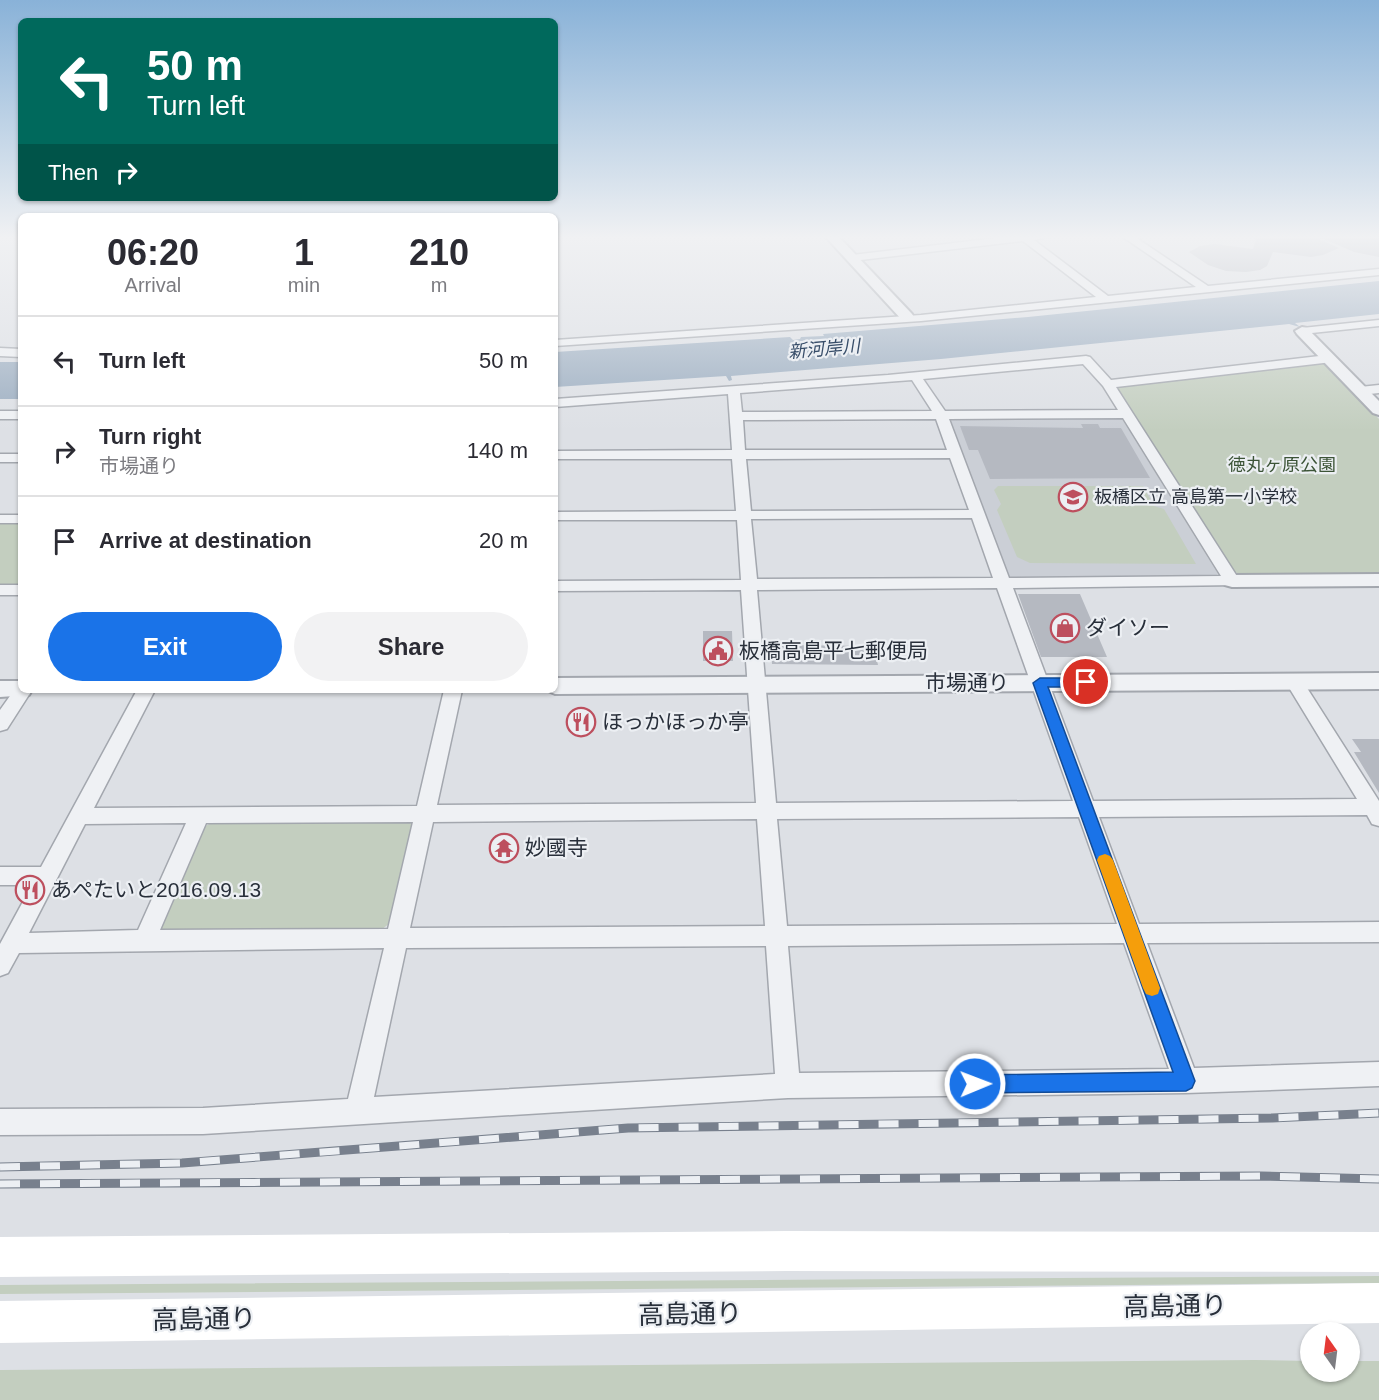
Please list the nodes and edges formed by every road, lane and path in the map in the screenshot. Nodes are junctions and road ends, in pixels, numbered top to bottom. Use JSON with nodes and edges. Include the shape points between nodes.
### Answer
{"nodes":[{"id":1,"x":891,"y":300,"type":"edge"},
{"id":2,"x":1103,"y":300,"type":"edge"},
{"id":3,"x":907,"y":318,"type":"junction"},
{"id":4,"x":1379,"y":322,"type":"edge"},
{"id":5,"x":1302,"y":331,"type":"joint"},
{"id":6,"x":558,"y":343,"type":"edge"},
{"id":7,"x":0,"y":352,"type":"edge"},
{"id":8,"x":18,"y":352,"type":"edge"},
{"id":9,"x":1328,"y":359,"type":"junction"},
{"id":10,"x":915,"y":376,"type":"junction"},
{"id":11,"x":1108,"y":384,"type":"junction"},
{"id":12,"x":1379,"y":389,"type":"edge"},
{"id":13,"x":734,"y":391,"type":"junction"},
{"id":14,"x":1360,"y":391,"type":"junction"},
{"id":15,"x":558,"y":404,"type":"edge"},
{"id":16,"x":1379,"y":410,"type":"edge"},
{"id":17,"x":1127,"y":414,"type":"junction"},
{"id":18,"x":0,"y":415,"type":"edge"},
{"id":19,"x":18,"y":415,"type":"edge"},
{"id":20,"x":941,"y":415,"type":"junction"},
{"id":21,"x":735,"y":416,"type":"junction"},
{"id":22,"x":738,"y":454,"type":"junction"},
{"id":23,"x":956,"y":454,"type":"junction"},
{"id":24,"x":558,"y":455,"type":"edge"},
{"id":25,"x":0,"y":458,"type":"edge"},
{"id":26,"x":18,"y":458,"type":"edge"},
{"id":27,"x":978,"y":514,"type":"junction"},
{"id":28,"x":743,"y":515,"type":"junction"},
{"id":29,"x":558,"y":516,"type":"edge"},
{"id":30,"x":0,"y":519,"type":"edge"},
{"id":31,"x":18,"y":519,"type":"edge"},
{"id":32,"x":1232,"y":581,"type":"junction"},
{"id":33,"x":1004,"y":584,"type":"junction"},
{"id":34,"x":749,"y":585,"type":"junction"},
{"id":35,"x":1375,"y":585,"type":"edge"},
{"id":36,"x":558,"y":586,"type":"edge"},
{"id":37,"x":0,"y":590,"type":"edge"},
{"id":38,"x":18,"y":590,"type":"edge"},
{"id":39,"x":1294,"y":681,"type":"junction"},
{"id":40,"x":1379,"y":681,"type":"edge"},
{"id":41,"x":1040,"y":683,"type":"junction"},
{"id":42,"x":756,"y":685,"type":"junction"},
{"id":43,"x":558,"y":686,"type":"edge"},
{"id":44,"x":0,"y":689,"type":"edge"},
{"id":45,"x":18,"y":690,"type":"edge"},
{"id":46,"x":20,"y":693,"type":"edge"},
{"id":47,"x":144,"y":693,"type":"edge"},
{"id":48,"x":452,"y":693,"type":"edge"},
{"id":49,"x":0,"y":724,"type":"edge"},
{"id":50,"x":1086,"y":809,"type":"junction"},
{"id":51,"x":767,"y":812,"type":"junction"},
{"id":52,"x":425,"y":813,"type":"junction"},
{"id":53,"x":1375,"y":813,"type":"edge"},
{"id":54,"x":80,"y":816,"type":"junction"},
{"id":55,"x":199,"y":816,"type":"junction"},
{"id":56,"x":0,"y":876,"type":"edge"},
{"id":57,"x":48,"y":876,"type":"junction"},
{"id":58,"x":1379,"y":932,"type":"edge"},
{"id":59,"x":1132,"y":933,"type":"junction"},
{"id":60,"x":777,"y":936,"type":"junction"},
{"id":61,"x":396,"y":939,"type":"junction"},
{"id":62,"x":145,"y":940,"type":"junction"},
{"id":63,"x":12,"y":943,"type":"junction"},
{"id":64,"x":0,"y":966,"type":"edge"},
{"id":65,"x":1379,"y":1074,"type":"edge"},
{"id":66,"x":1186,"y":1081,"type":"junction"},
{"id":67,"x":788,"y":1086,"type":"junction"},
{"id":68,"x":358,"y":1112,"type":"junction"},
{"id":69,"x":0,"y":1122,"type":"edge"},
{"id":70,"x":1379,"y":1252,"type":"edge"},
{"id":71,"x":0,"y":1257,"type":"edge"},
{"id":72,"x":1379,"y":1303,"type":"edge"},
{"id":73,"x":0,"y":1322,"type":"edge"}],
"edges":[{"from":1,"to":3,"type":"street"},
{"from":2,"to":3,"type":"street"},
{"from":3,"to":6,"type":"street"},
{"from":4,"to":5,"type":"street"},
{"from":5,"to":9,"type":"street"},
{"from":7,"to":8,"type":"street"},
{"from":9,"to":11,"type":"street"},
{"from":9,"to":14,"type":"street"},
{"from":10,"to":11,"type":"street","via":[[1086,360]]},
{"from":10,"to":13,"type":"street"},
{"from":10,"to":20,"type":"street"},
{"from":11,"to":17,"type":"street"},
{"from":12,"to":14,"type":"street"},
{"from":13,"to":15,"type":"street"},
{"from":13,"to":21,"type":"street"},
{"from":14,"to":16,"type":"street"},
{"from":17,"to":20,"type":"street"},
{"from":17,"to":32,"type":"street"},
{"from":18,"to":19,"type":"street"},
{"from":20,"to":21,"type":"street"},
{"from":20,"to":23,"type":"street"},
{"from":21,"to":22,"type":"street"},
{"from":22,"to":23,"type":"street"},
{"from":22,"to":24,"type":"street"},
{"from":22,"to":28,"type":"street"},
{"from":23,"to":27,"type":"street"},
{"from":25,"to":26,"type":"street"},
{"from":27,"to":28,"type":"street"},
{"from":27,"to":33,"type":"street"},
{"from":28,"to":29,"type":"street"},
{"from":28,"to":34,"type":"street"},
{"from":30,"to":31,"type":"street"},
{"from":32,"to":33,"type":"street"},
{"from":32,"to":35,"type":"street"},
{"from":33,"to":34,"type":"street"},
{"from":33,"to":41,"type":"street"},
{"from":34,"to":36,"type":"street"},
{"from":34,"to":42,"type":"street"},
{"from":37,"to":38,"type":"street"},
{"from":39,"to":40,"type":"street","name":"市場通り"},
{"from":39,"to":41,"type":"street","name":"市場通り"},
{"from":39,"to":53,"type":"street"},
{"from":41,"to":42,"type":"street","name":"市場通り"},
{"from":41,"to":50,"type":"street"},
{"from":42,"to":43,"type":"street","name":"市場通り"},
{"from":42,"to":51,"type":"street"},
{"from":44,"to":45,"type":"street"},
{"from":46,"to":49,"type":"street"},
{"from":47,"to":54,"type":"street"},
{"from":48,"to":52,"type":"street"},
{"from":50,"to":51,"type":"street"},
{"from":50,"to":53,"type":"street"},
{"from":50,"to":59,"type":"street"},
{"from":51,"to":52,"type":"street"},
{"from":51,"to":60,"type":"street"},
{"from":52,"to":55,"type":"street"},
{"from":52,"to":61,"type":"street"},
{"from":54,"to":55,"type":"street"},
{"from":54,"to":57,"type":"street"},
{"from":55,"to":62,"type":"street"},
{"from":56,"to":57,"type":"street"},
{"from":57,"to":63,"type":"street"},
{"from":58,"to":59,"type":"street"},
{"from":59,"to":60,"type":"street"},
{"from":59,"to":66,"type":"street"},
{"from":60,"to":61,"type":"street"},
{"from":60,"to":67,"type":"street"},
{"from":61,"to":62,"type":"street"},
{"from":61,"to":68,"type":"street"},
{"from":62,"to":63,"type":"street"},
{"from":63,"to":64,"type":"street"},
{"from":65,"to":66,"type":"street"},
{"from":66,"to":67,"type":"street"},
{"from":67,"to":68,"type":"street"},
{"from":68,"to":69,"type":"street","via":[[203,1121]]},
{"from":70,"to":71,"type":"main road","via":[[775,1251]]},
{"from":72,"to":73,"type":"main road","name":"高島通り"}]}
